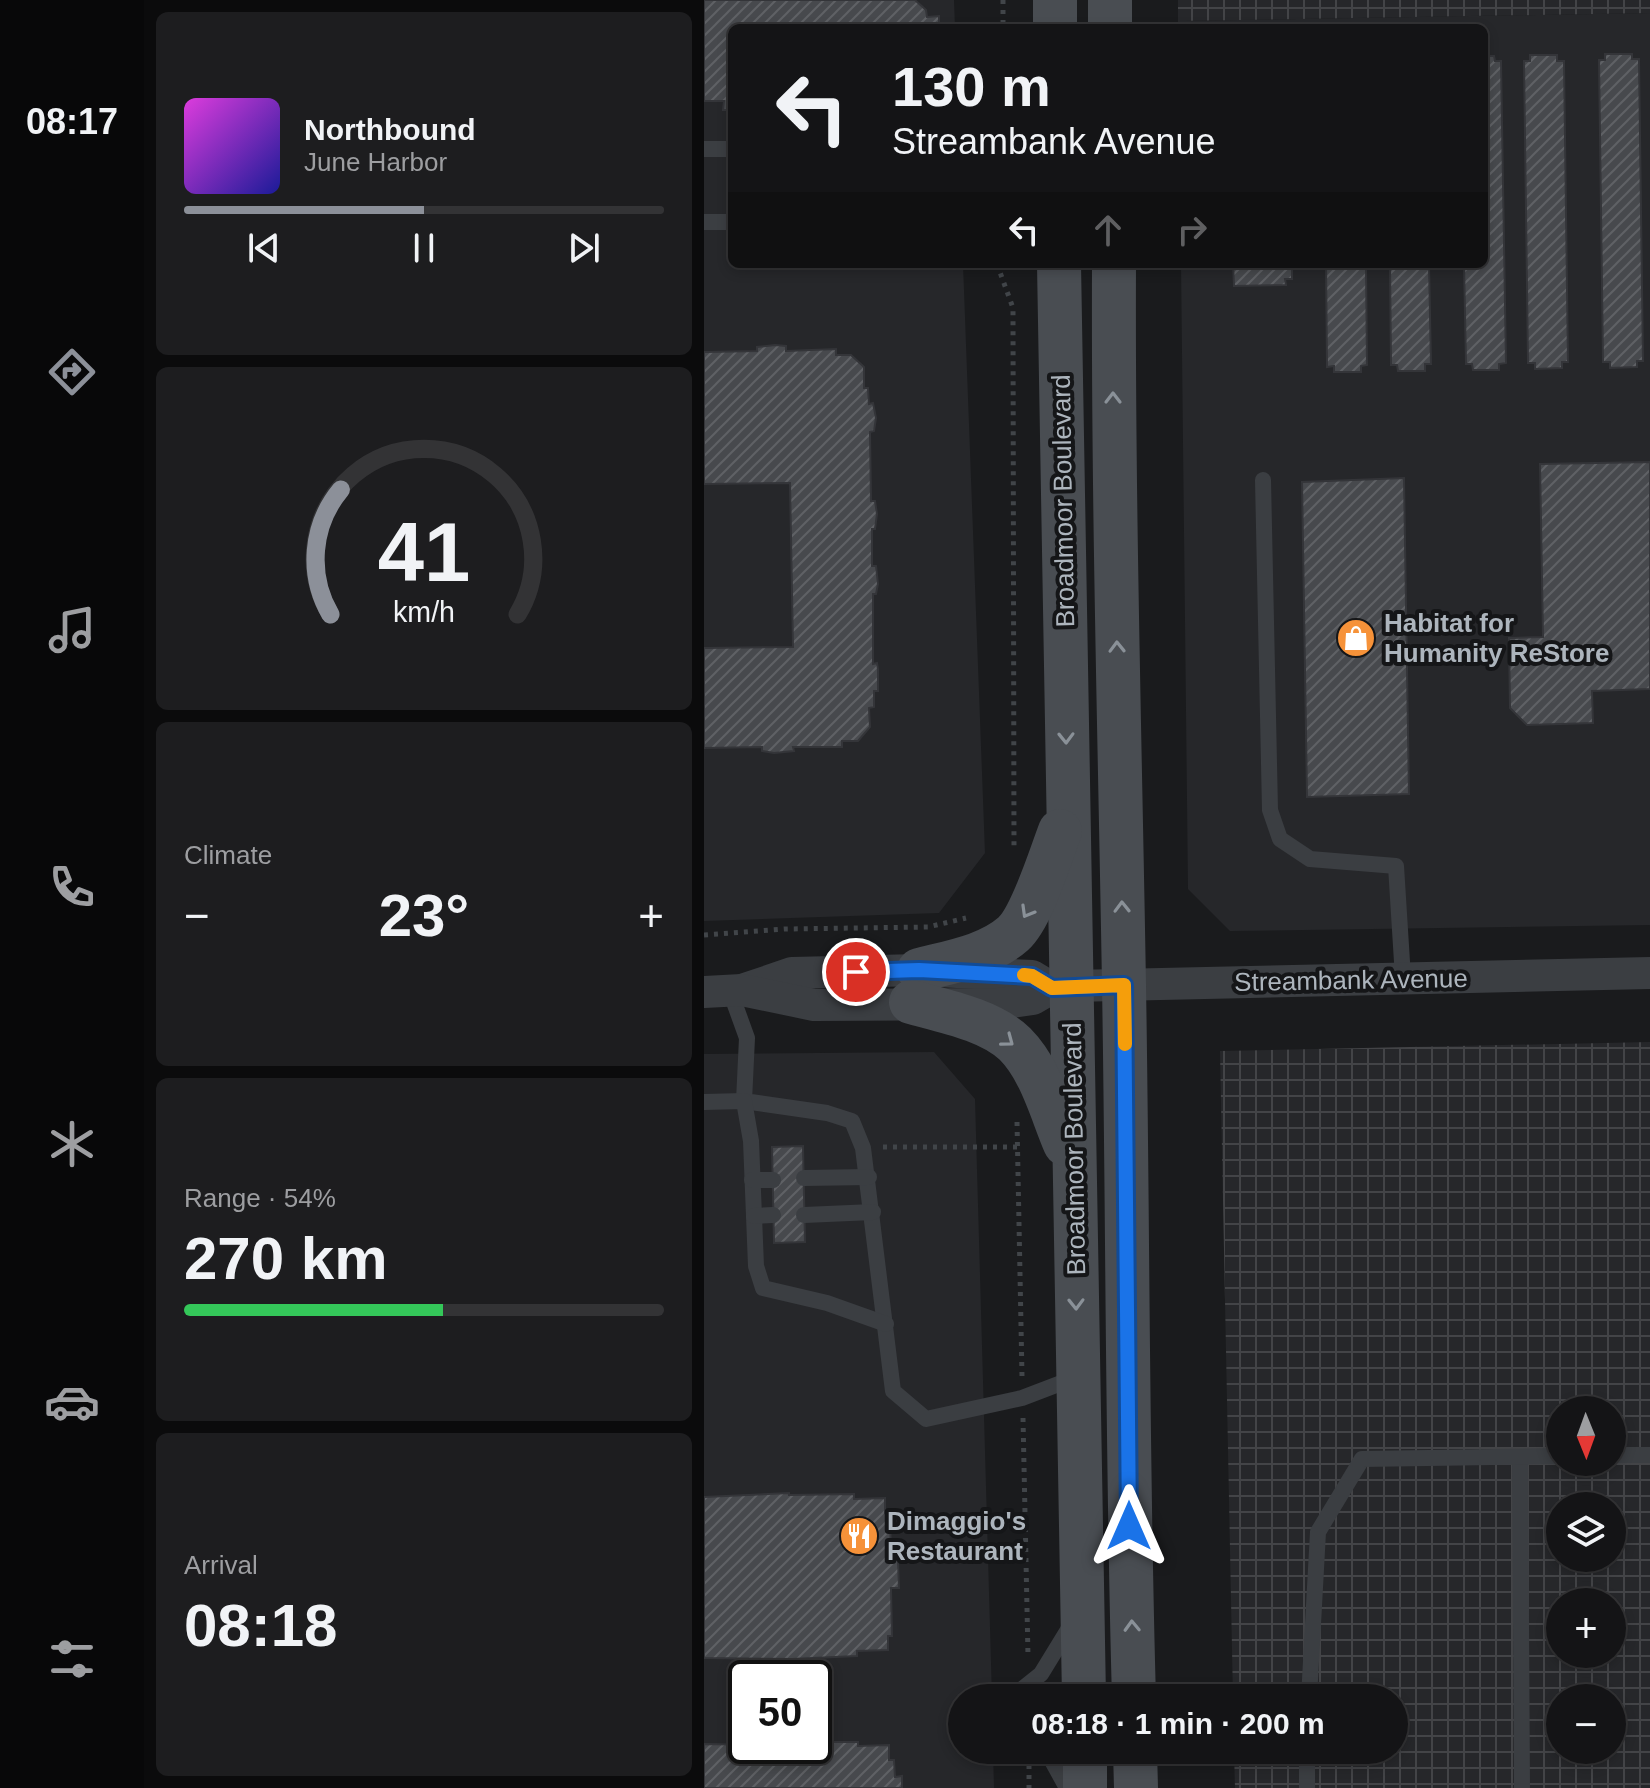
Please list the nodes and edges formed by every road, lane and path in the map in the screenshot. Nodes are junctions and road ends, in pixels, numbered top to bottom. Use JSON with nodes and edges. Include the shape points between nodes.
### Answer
{"nodes":[{"id":1,"x":1003,"y":0,"type":"edge"},
{"id":2,"x":1055,"y":0,"type":"edge"},
{"id":3,"x":1110,"y":0,"type":"edge"},
{"id":4,"x":1003,"y":24,"type":"edge"},
{"id":5,"x":1055,"y":24,"type":"edge"},
{"id":6,"x":1110,"y":24,"type":"edge"},
{"id":7,"x":704,"y":149,"type":"edge"},
{"id":8,"x":728,"y":149,"type":"edge"},
{"id":9,"x":704,"y":222,"type":"edge"},
{"id":10,"x":728,"y":222,"type":"edge"},
{"id":11,"x":998,"y":268,"type":"edge"},
{"id":12,"x":1114,"y":268,"type":"edge"},
{"id":13,"x":1053,"y":273,"type":"edge"},
{"id":14,"x":1263,"y":480,"type":"dead end"},
{"id":15,"x":1067,"y":814,"type":"junction"},
{"id":16,"x":1014,"y":853,"type":"dead end"},
{"id":17,"x":979,"y":914,"type":"dead end"},
{"id":18,"x":704,"y":935,"type":"edge"},
{"id":19,"x":1650,"y":973,"type":"edge"},
{"id":20,"x":1403,"y":978,"type":"junction"},
{"id":21,"x":1124,"y":985,"type":"junction"},
{"id":22,"x":915,"y":986,"type":"junction"},
{"id":23,"x":1062,"y":987,"type":"junction"},
{"id":24,"x":725,"y":991,"type":"edge"},
{"id":25,"x":744,"y":1101,"type":"junction"},
{"id":26,"x":704,"y":1102,"type":"edge"},
{"id":27,"x":1016,"y":1110,"type":"dead end"},
{"id":28,"x":1018,"y":1147,"type":"junction"},
{"id":29,"x":863,"y":1148,"type":"junction"},
{"id":30,"x":1075,"y":1170,"type":"junction"},
{"id":31,"x":869,"y":1177,"type":"junction"},
{"id":32,"x":804,"y":1178,"type":"dead end"},
{"id":33,"x":752,"y":1180,"type":"junction"},
{"id":34,"x":773,"y":1180,"type":"dead end"},
{"id":35,"x":873,"y":1212,"type":"junction"},
{"id":36,"x":773,"y":1215,"type":"dead end"},
{"id":37,"x":804,"y":1215,"type":"dead end"},
{"id":38,"x":754,"y":1216,"type":"junction"},
{"id":39,"x":886,"y":1324,"type":"junction"},
{"id":40,"x":1021,"y":1365,"type":"dead end"},
{"id":41,"x":1077,"y":1377,"type":"junction"},
{"id":42,"x":1023,"y":1427,"type":"dead end"},
{"id":43,"x":1626,"y":1455,"type":"edge"},
{"id":44,"x":1650,"y":1455,"type":"edge"},
{"id":45,"x":1546,"y":1456,"type":"edge"},
{"id":46,"x":1520,"y":1457,"type":"junction"},
{"id":47,"x":1082,"y":1606,"type":"junction"},
{"id":48,"x":1028,"y":1664,"type":"dead end"},
{"id":49,"x":1028,"y":1684,"type":"edge"},
{"id":50,"x":1084,"y":1684,"type":"edge"},
{"id":51,"x":1134,"y":1684,"type":"edge"},
{"id":52,"x":1310,"y":1684,"type":"edge"},
{"id":53,"x":1029,"y":1764,"type":"edge"},
{"id":54,"x":1054,"y":1764,"type":"edge"},
{"id":55,"x":1085,"y":1764,"type":"edge"},
{"id":56,"x":1135,"y":1764,"type":"edge"},
{"id":57,"x":1307,"y":1764,"type":"edge"},
{"id":58,"x":1029,"y":1788,"type":"edge"},
{"id":59,"x":1067,"y":1788,"type":"edge"},
{"id":60,"x":1085,"y":1788,"type":"edge"},
{"id":61,"x":1136,"y":1788,"type":"edge"},
{"id":62,"x":1307,"y":1788,"type":"edge"},
{"id":63,"x":1522,"y":1788,"type":"edge"}],
"edges":[{"from":1,"to":4,"type":"path"},
{"from":2,"to":5,"type":"main road"},
{"from":3,"to":6,"type":"main road"},
{"from":7,"to":8,"type":"lane"},
{"from":9,"to":10,"type":"lane"},
{"from":11,"to":16,"type":"path","via":[[1013,308]]},
{"from":21,"to":12,"type":"main road","name":"Broadmoor Boulevard","one_way":true},
{"from":13,"to":15,"type":"main road","name":"Broadmoor Boulevard","one_way":true},
{"from":14,"to":20,"type":"lane","via":[[1270,810],[1280,839],[1310,859],[1396,866]]},
{"from":15,"to":22,"type":"main road","one_way":true,"via":[[1033,902],[1014,934]]},
{"from":15,"to":23,"type":"main road","name":"Broadmoor Boulevard"},
{"from":17,"to":18,"type":"path","via":[[928,927]]},
{"from":19,"to":20,"type":"street","name":"Streambank Avenue"},
{"from":20,"to":21,"type":"street","name":"Streambank Avenue"},
{"from":21,"to":23,"type":"street","name":"Streambank Avenue"},
{"from":51,"to":21,"type":"main road","name":"Broadmoor Boulevard","one_way":true},
{"from":22,"to":23,"type":"street","name":"Streambank Avenue","via":[[998,1004],[1033,999]]},
{"from":22,"to":24,"type":"street","name":"Streambank Avenue","via":[[814,1005]]},
{"from":22,"to":30,"type":"main road","one_way":true,"via":[[1014,1043],[1036,1073]]},
{"from":23,"to":30,"type":"main road","name":"Broadmoor Boulevard"},
{"from":24,"to":25,"type":"lane","via":[[747,1038]]},
{"from":25,"to":26,"type":"lane"},
{"from":25,"to":29,"type":"lane","via":[[852,1121]]},
{"from":25,"to":33,"type":"lane"},
{"from":27,"to":28,"type":"path"},
{"from":28,"to":29,"type":"path"},
{"from":28,"to":40,"type":"path"},
{"from":29,"to":31,"type":"lane"},
{"from":30,"to":41,"type":"main road","name":"Broadmoor Boulevard","one_way":true},
{"from":31,"to":32,"type":"lane"},
{"from":31,"to":35,"type":"lane"},
{"from":33,"to":34,"type":"lane"},
{"from":33,"to":38,"type":"lane"},
{"from":35,"to":37,"type":"lane"},
{"from":35,"to":39,"type":"lane"},
{"from":36,"to":38,"type":"lane"},
{"from":38,"to":39,"type":"lane","via":[[756,1266],[763,1288]]},
{"from":39,"to":41,"type":"lane","via":[[893,1391],[926,1419],[1022,1398]]},
{"from":41,"to":47,"type":"main road","name":"Broadmoor Boulevard"},
{"from":42,"to":48,"type":"path"},
{"from":43,"to":44,"type":"lane"},
{"from":45,"to":46,"type":"lane"},
{"from":46,"to":52,"type":"lane","via":[[1362,1459],[1318,1532]]},
{"from":46,"to":63,"type":"lane"},
{"from":47,"to":49,"type":"lane","via":[[1041,1674]]},
{"from":47,"to":50,"type":"main road","name":"Broadmoor Boulevard"},
{"from":53,"to":58,"type":"path"},
{"from":54,"to":59,"type":"lane"},
{"from":55,"to":60,"type":"main road"},
{"from":56,"to":61,"type":"main road"},
{"from":57,"to":62,"type":"lane"}]}
